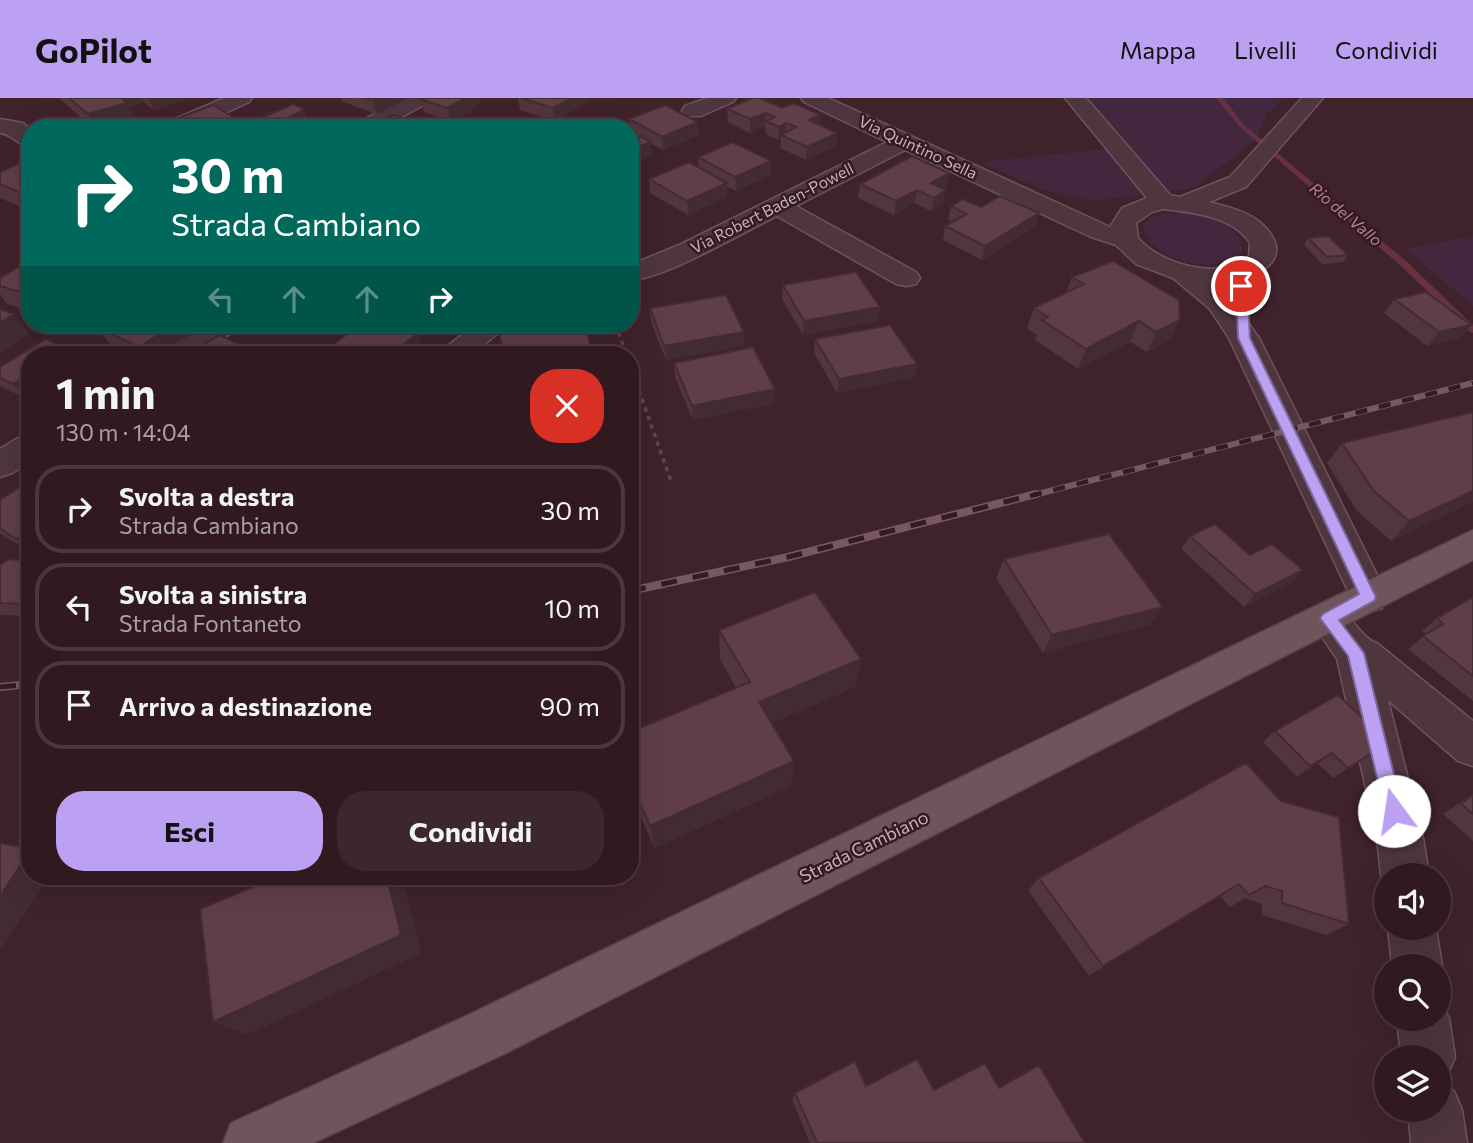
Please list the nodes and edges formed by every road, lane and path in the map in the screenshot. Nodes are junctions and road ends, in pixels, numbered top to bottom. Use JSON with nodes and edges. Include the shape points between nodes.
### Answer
{"nodes":[{"id":1,"x":242,"y":98,"type":"edge"},
{"id":2,"x":422,"y":98,"type":"edge"},
{"id":3,"x":726,"y":98,"type":"edge"},
{"id":4,"x":811,"y":98,"type":"edge"},
{"id":5,"x":1075,"y":98,"type":"edge"},
{"id":6,"x":1314,"y":98,"type":"edge"},
{"id":7,"x":693,"y":111,"type":"dead end"},
{"id":8,"x":194,"y":119,"type":"edge"},
{"id":9,"x":382,"y":119,"type":"edge"},
{"id":10,"x":0,"y":127,"type":"edge"},
{"id":11,"x":21,"y":133,"type":"edge"},
{"id":12,"x":906,"y":141,"type":"junction"},
{"id":13,"x":1238,"y":182,"type":"junction"},
{"id":14,"x":1025,"y":196,"type":"junction"},
{"id":15,"x":1174,"y":203,"type":"junction"},
{"id":16,"x":777,"y":206,"type":"junction"},
{"id":17,"x":1136,"y":208,"type":"junction"},
{"id":18,"x":1243,"y":223,"type":"junction"},
{"id":19,"x":1124,"y":239,"type":"junction"},
{"id":20,"x":1244,"y":271,"type":"junction"},
{"id":21,"x":639,"y":272,"type":"edge"},
{"id":22,"x":1182,"y":272,"type":"junction"},
{"id":23,"x":906,"y":278,"type":"dead end"},
{"id":24,"x":211,"y":333,"type":"edge"},
{"id":25,"x":483,"y":333,"type":"edge"},
{"id":26,"x":1244,"y":338,"type":"junction"},
{"id":27,"x":190,"y":346,"type":"edge"},
{"id":28,"x":466,"y":346,"type":"edge"},
{"id":29,"x":639,"y":390,"type":"edge"},
{"id":30,"x":21,"y":452,"type":"edge"},
{"id":31,"x":0,"y":465,"type":"edge"},
{"id":32,"x":672,"y":484,"type":"dead end"},
{"id":33,"x":1473,"y":544,"type":"edge"},
{"id":34,"x":1368,"y":597,"type":"junction"},
{"id":35,"x":1328,"y":618,"type":"junction"},
{"id":36,"x":1356,"y":653,"type":"junction"},
{"id":37,"x":1473,"y":747,"type":"edge"},
{"id":38,"x":1403,"y":856,"type":"edge"},
{"id":39,"x":1437,"y":1122,"type":"edge"},
{"id":40,"x":251,"y":1143,"type":"edge"},
{"id":41,"x":1440,"y":1143,"type":"edge"}],
"edges":[{"from":1,"to":8,"type":"street"},
{"from":2,"to":9,"type":"street"},
{"from":3,"to":7,"type":"street"},
{"from":4,"to":12,"type":"street","name":"Via Quintino Sella"},
{"from":5,"to":15,"type":"street"},
{"from":6,"to":13,"type":"street"},
{"from":10,"to":11,"type":"street"},
{"from":12,"to":14,"type":"street","name":"Via Quintino Sella"},
{"from":12,"to":16,"type":"street","name":"Via Robert Baden-Powell"},
{"from":13,"to":15,"type":"street","name":"Via Quintino Sella"},
{"from":13,"to":18,"type":"street"},
{"from":14,"to":17,"type":"street","name":"Via Quintino Sella","via":[[1089,211]]},
{"from":14,"to":19,"type":"street","name":"Via Quintino Sella"},
{"from":15,"to":17,"type":"street","name":"Via Quintino Sella"},
{"from":15,"to":18,"type":"street","via":[[1216,211]]},
{"from":16,"to":21,"type":"street","name":"Via Robert Baden-Powell"},
{"from":16,"to":23,"type":"street"},
{"from":17,"to":19,"type":"street","via":[[1120,227]]},
{"from":18,"to":20,"type":"street","via":[[1262,244],[1256,264]]},
{"from":19,"to":22,"type":"street","name":"Via Quintino Sella","via":[[1146,258]]},
{"from":20,"to":22,"type":"street","via":[[1226,275]]},
{"from":20,"to":26,"type":"street"},
{"from":22,"to":26,"type":"street","via":[[1219,302]]},
{"from":24,"to":27,"type":"street"},
{"from":25,"to":28,"type":"street"},
{"from":26,"to":34,"type":"street"},
{"from":29,"to":32,"type":"path"},
{"from":30,"to":31,"type":"street"},
{"from":33,"to":34,"type":"main road","name":"Strada Cambiano"},
{"from":34,"to":35,"type":"main road","name":"Strada Cambiano"},
{"from":35,"to":36,"type":"street"},
{"from":35,"to":40,"type":"main road","name":"Strada Cambiano","via":[[498,1029]]},
{"from":36,"to":37,"type":"street"},
{"from":36,"to":38,"type":"street"},
{"from":39,"to":41,"type":"street"}]}
